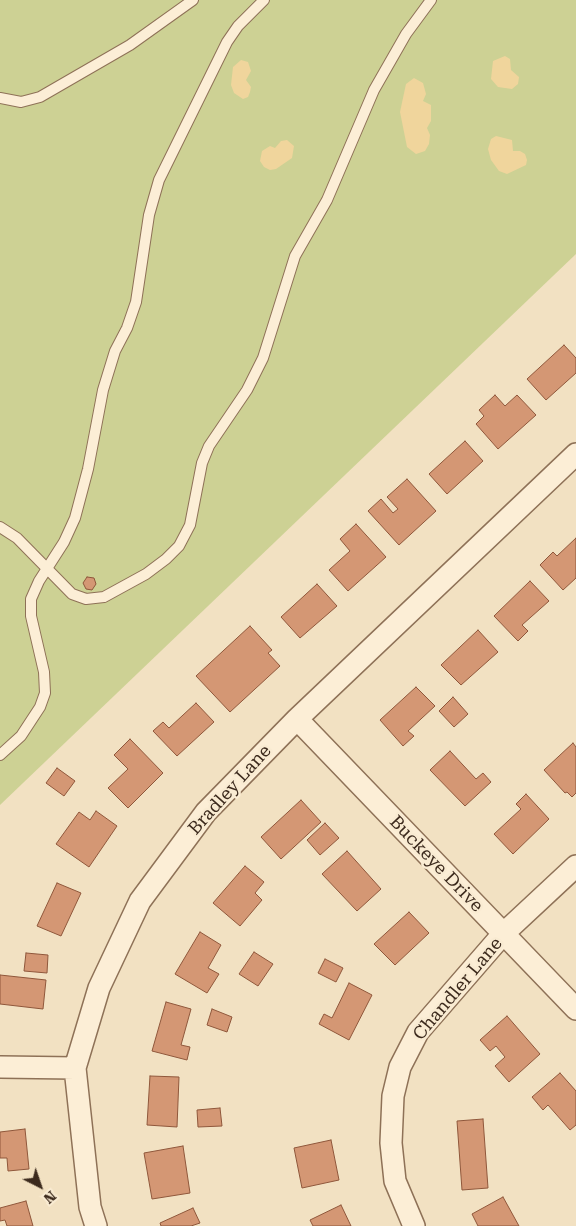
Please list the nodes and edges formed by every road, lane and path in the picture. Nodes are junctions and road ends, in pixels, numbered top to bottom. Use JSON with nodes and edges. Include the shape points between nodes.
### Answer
{"nodes":[{"id":1,"x":193,"y":0,"type":"edge"},
{"id":2,"x":264,"y":0,"type":"edge"},
{"id":3,"x":431,"y":0,"type":"edge"},
{"id":4,"x":0,"y":98,"type":"edge"},
{"id":5,"x":576,"y":454,"type":"edge"},
{"id":6,"x":0,"y":527,"type":"edge"},
{"id":7,"x":47,"y":568,"type":"junction"},
{"id":8,"x":297,"y":719,"type":"junction"},
{"id":9,"x":0,"y":755,"type":"edge"},
{"id":10,"x":576,"y":866,"type":"edge"},
{"id":11,"x":503,"y":934,"type":"junction"},
{"id":12,"x":576,"y":1009,"type":"edge"},
{"id":13,"x":0,"y":1066,"type":"edge"},
{"id":14,"x":75,"y":1068,"type":"junction"},
{"id":15,"x":96,"y":1226,"type":"edge"},
{"id":16,"x":414,"y":1226,"type":"edge"}],
"edges":[{"from":1,"to":4,"type":"lane","via":[[130,45],[40,97],[21,102]]},
{"from":2,"to":7,"type":"lane","via":[[227,42],[159,180],[147,223],[136,302],[103,390],[75,518]]},
{"from":3,"to":7,"type":"lane","via":[[374,90],[327,200],[295,256],[263,358],[202,463],[190,525],[179,546],[146,574],[98,598],[86,599],[72,594]]},
{"from":5,"to":8,"type":"street","name":"Bradley Lane"},
{"from":6,"to":7,"type":"lane","via":[[17,538]]},
{"from":7,"to":9,"type":"lane","via":[[33,592],[31,606],[45,692],[21,736]]},
{"from":8,"to":11,"type":"street","name":"Buckeye Drive"},
{"from":8,"to":14,"type":"street","name":"Bradley Lane","via":[[206,812],[140,901],[99,988]]},
{"from":10,"to":11,"type":"street","name":"Chandler Lane"},
{"from":11,"to":12,"type":"street","name":"Buckeye Drive"},
{"from":11,"to":16,"type":"street","name":"Chandler Lane","via":[[418,1032],[400,1066],[393,1096],[391,1143],[395,1181]]},
{"from":13,"to":14,"type":"street"},
{"from":14,"to":15,"type":"street","name":"Bradley Lane","via":[[90,1207]]}]}
